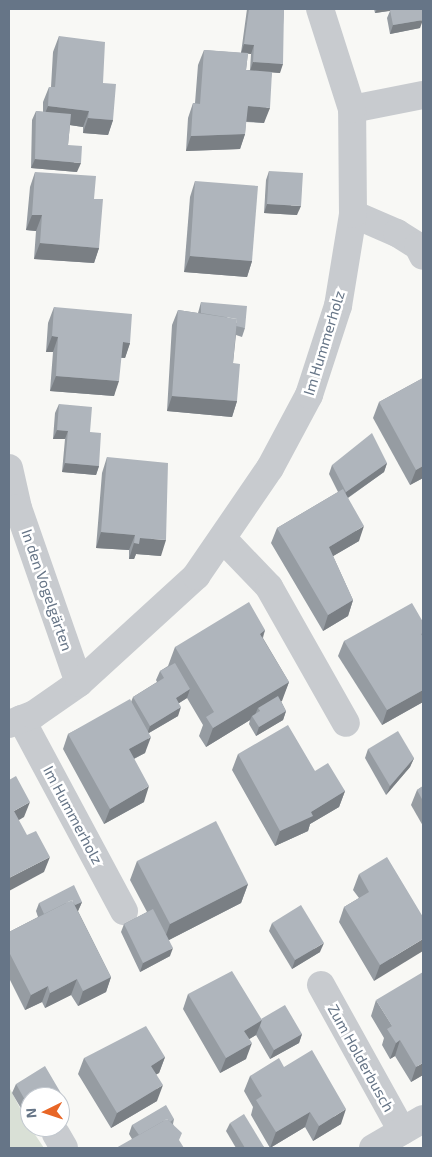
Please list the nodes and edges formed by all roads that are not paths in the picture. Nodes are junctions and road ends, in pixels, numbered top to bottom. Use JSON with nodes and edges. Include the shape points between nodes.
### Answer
{"nodes":[{"id":1,"x":320,"y":9,"type":"edge"},
{"id":2,"x":423,"y":95,"type":"edge"},
{"id":3,"x":352,"y":109,"type":"junction"},
{"id":4,"x":352,"y":214,"type":"junction"},
{"id":5,"x":423,"y":256,"type":"edge"},
{"id":6,"x":9,"y":468,"type":"edge"},
{"id":7,"x":224,"y":540,"type":"junction"},
{"id":8,"x":79,"y":683,"type":"junction"},
{"id":9,"x":15,"y":721,"type":"edge"},
{"id":10,"x":346,"y":723,"type":"dead end"},
{"id":11,"x":124,"y":910,"type":"dead end"},
{"id":12,"x":321,"y":985,"type":"dead end"},
{"id":13,"x":418,"y":1123,"type":"edge"},
{"id":14,"x":372,"y":1148,"type":"edge"}],
"edges":[{"from":1,"to":3,"type":"street","name":"Im Hummerholz"},
{"from":2,"to":3,"type":"street"},
{"from":3,"to":4,"type":"street","name":"Im Hummerholz"},
{"from":4,"to":5,"type":"street","via":[[397,233],[418,246]]},
{"from":4,"to":7,"type":"street","name":"Im Hummerholz","via":[[338,306],[309,394]]},
{"from":6,"to":8,"type":"street","name":"In den Vogelgärten","via":[[18,508]]},
{"from":7,"to":8,"type":"street","name":"Im Hummerholz","via":[[196,576]]},
{"from":7,"to":10,"type":"street","via":[[269,587]]},
{"from":8,"to":9,"type":"street","name":"Im Hummerholz"},
{"from":9,"to":11,"type":"street","name":"Im Hummerholz"},
{"from":12,"to":13,"type":"street","name":"Zum Holderbusch"},
{"from":13,"to":14,"type":"street","name":"Zum Holderbusch"}]}
